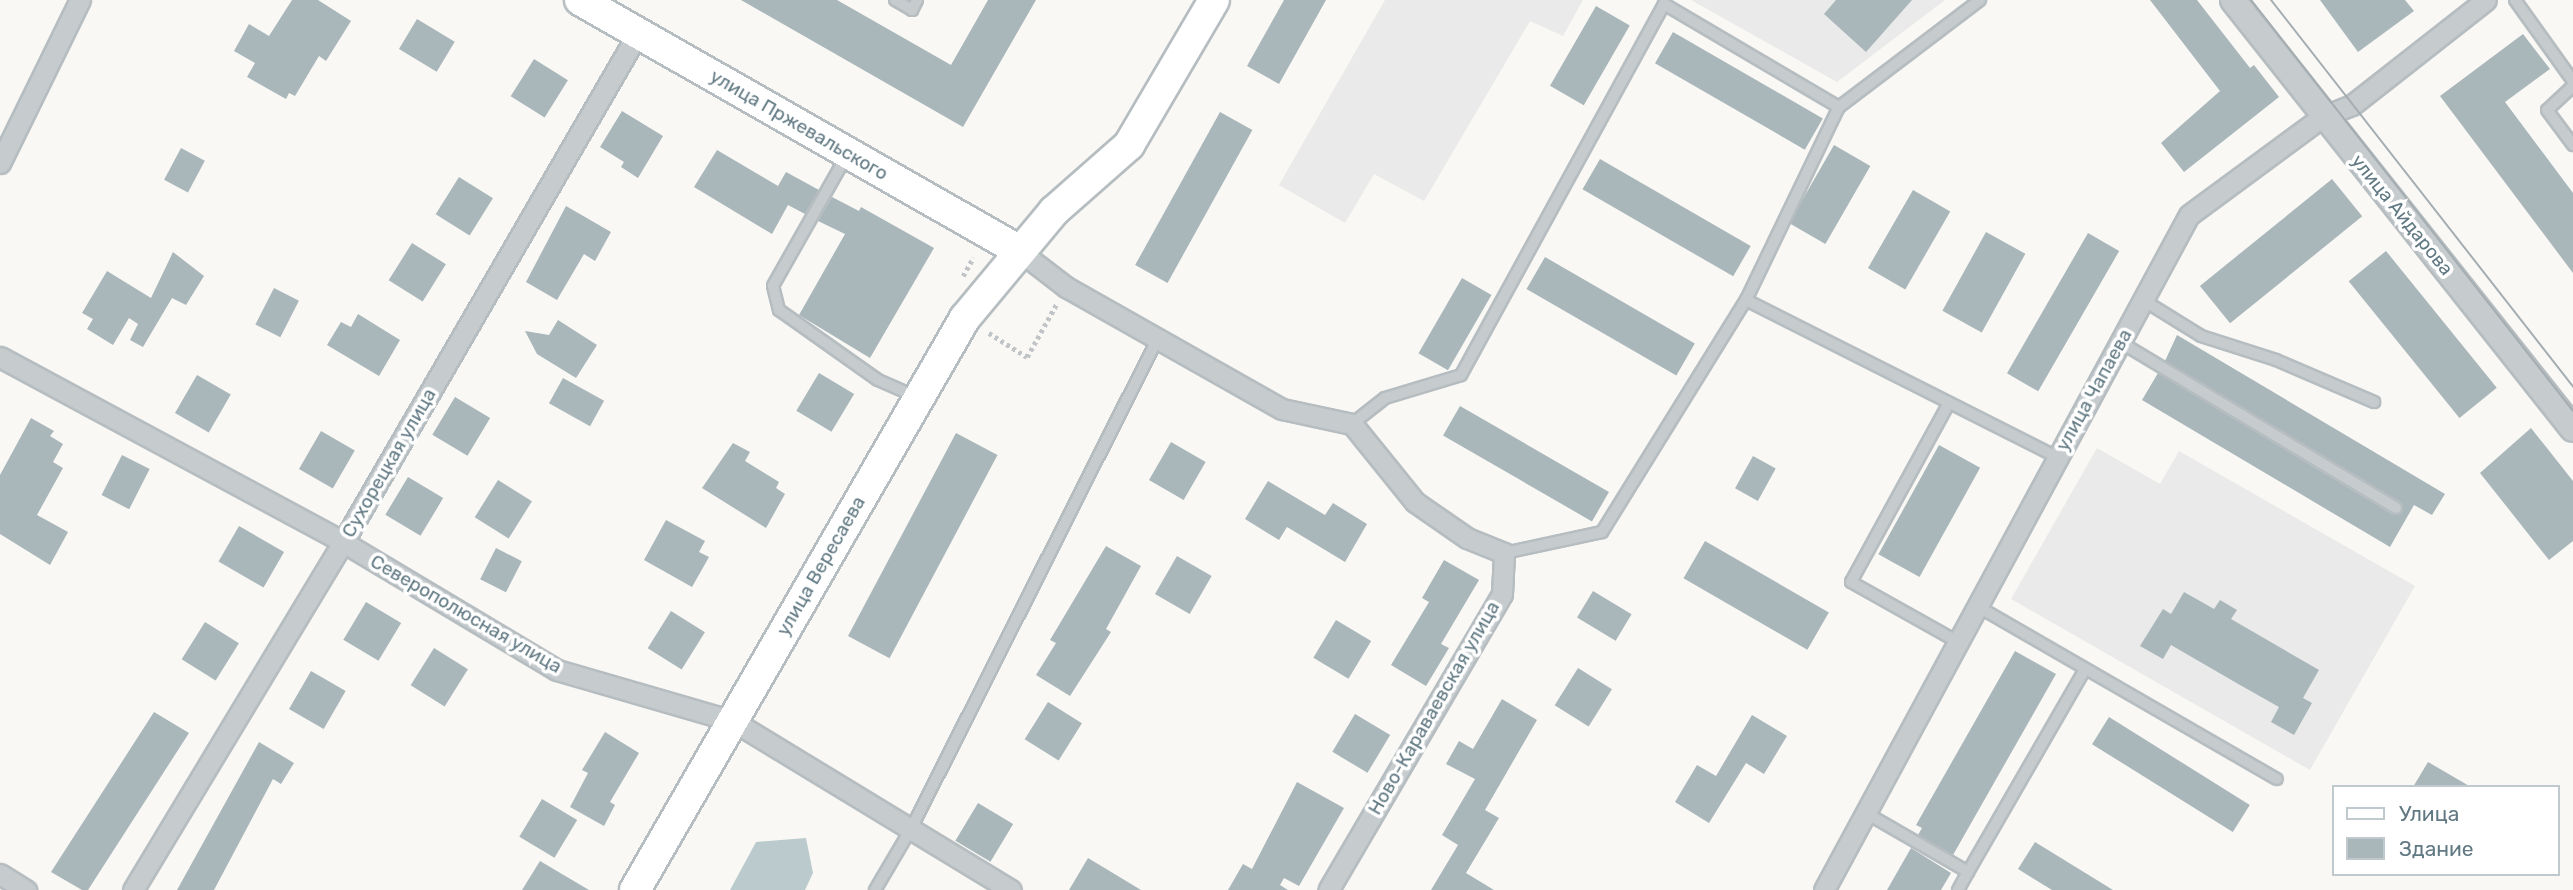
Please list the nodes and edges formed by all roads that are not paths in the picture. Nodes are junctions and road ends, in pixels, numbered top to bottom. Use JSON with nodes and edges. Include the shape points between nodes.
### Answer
{"nodes":[{"id":1,"x":80,"y":0,"type":"edge"},
{"id":2,"x":580,"y":0,"type":"edge"},
{"id":3,"x":895,"y":0,"type":"edge"},
{"id":4,"x":917,"y":0,"type":"edge"},
{"id":5,"x":1214,"y":0,"type":"edge"},
{"id":6,"x":1980,"y":0,"type":"edge"},
{"id":7,"x":2233,"y":0,"type":"edge"},
{"id":8,"x":2486,"y":0,"type":"edge"},
{"id":9,"x":2515,"y":0,"type":"edge"},
{"id":10,"x":638,"y":33,"type":"junction"},
{"id":11,"x":2573,"y":84,"type":"edge"},
{"id":12,"x":1839,"y":107,"type":"junction"},
{"id":13,"x":2322,"y":117,"type":"junction"},
{"id":14,"x":2573,"y":145,"type":"edge"},
{"id":15,"x":848,"y":153,"type":"junction"},
{"id":16,"x":0,"y":163,"type":"edge"},
{"id":17,"x":1018,"y":250,"type":"junction"},
{"id":18,"x":1746,"y":300,"type":"junction"},
{"id":19,"x":2143,"y":300,"type":"junction"},
{"id":20,"x":1157,"y":340,"type":"junction"},
{"id":21,"x":2120,"y":342,"type":"junction"},
{"id":22,"x":0,"y":357,"type":"edge"},
{"id":23,"x":917,"y":397,"type":"junction"},
{"id":24,"x":2374,"y":402,"type":"dead end"},
{"id":25,"x":1949,"y":403,"type":"junction"},
{"id":26,"x":1352,"y":424,"type":"junction"},
{"id":27,"x":2573,"y":429,"type":"edge"},
{"id":28,"x":2057,"y":457,"type":"junction"},
{"id":29,"x":2396,"y":508,"type":"dead end"},
{"id":30,"x":343,"y":542,"type":"junction"},
{"id":31,"x":1504,"y":553,"type":"junction"},
{"id":32,"x":1977,"y":607,"type":"junction"},
{"id":33,"x":1958,"y":642,"type":"junction"},
{"id":34,"x":2085,"y":669,"type":"junction"},
{"id":35,"x":733,"y":721,"type":"junction"},
{"id":36,"x":2277,"y":779,"type":"dead end"},
{"id":37,"x":1866,"y":813,"type":"junction"},
{"id":38,"x":911,"y":829,"type":"junction"},
{"id":39,"x":1968,"y":872,"type":"junction"},
{"id":40,"x":0,"y":874,"type":"edge"},
{"id":41,"x":26,"y":890,"type":"edge"},
{"id":42,"x":133,"y":890,"type":"edge"},
{"id":43,"x":635,"y":890,"type":"edge"},
{"id":44,"x":875,"y":890,"type":"edge"},
{"id":45,"x":1012,"y":890,"type":"edge"},
{"id":46,"x":1328,"y":890,"type":"edge"},
{"id":47,"x":1824,"y":890,"type":"edge"},
{"id":48,"x":1958,"y":890,"type":"edge"}],
"edges":[{"from":1,"to":16,"type":"street"},
{"from":2,"to":10,"type":"main road","name":"улица Пржевальского"},
{"from":3,"to":4,"type":"lane","via":[[912,10]]},
{"from":5,"to":17,"type":"main road","name":"улица Вересаева","via":[[1129,145]]},
{"from":6,"to":12,"type":"lane"},
{"from":7,"to":13,"type":"street","name":"улица Айдарова"},
{"from":8,"to":13,"type":"street","name":"улица Чапаева","via":[[2352,105]]},
{"from":9,"to":11,"type":"lane"},
{"from":10,"to":15,"type":"main road","name":"улица Пржевальского"},
{"from":10,"to":30,"type":"street","name":"Сухорецкая улица"},
{"from":11,"to":14,"type":"lane","via":[[2547,110]]},
{"from":12,"to":18,"type":"lane"},
{"from":12,"to":26,"type":"lane","via":[[1664,4],[1461,375],[1385,398]]},
{"from":13,"to":19,"type":"street","name":"улица Чапаева","via":[[2189,215]]},
{"from":13,"to":27,"type":"street","name":"улица Айдарова"},
{"from":15,"to":17,"type":"main road","name":"улица Пржевальского"},
{"from":15,"to":23,"type":"lane","via":[[773,286],[779,310],[878,380]]},
{"from":17,"to":20,"type":"street","via":[[1066,287]]},
{"from":17,"to":23,"type":"main road","name":"улица Вересаева","via":[[965,318]]},
{"from":18,"to":25,"type":"lane"},
{"from":18,"to":31,"type":"lane","via":[[1602,531]]},
{"from":19,"to":21,"type":"street","name":"улица Чапаева"},
{"from":19,"to":24,"type":"lane","via":[[2201,336],[2276,360]]},
{"from":20,"to":26,"type":"street","via":[[1282,409]]},
{"from":20,"to":38,"type":"lane"},
{"from":21,"to":28,"type":"street","name":"улица Чапаева"},
{"from":21,"to":29,"type":"lane"},
{"from":22,"to":30,"type":"street","name":"Северополюсная улица"},
{"from":23,"to":35,"type":"main road","name":"улица Вересаева"},
{"from":25,"to":28,"type":"lane"},
{"from":25,"to":33,"type":"lane","via":[[1851,582]]},
{"from":26,"to":31,"type":"street","via":[[1415,502],[1467,538]]},
{"from":28,"to":32,"type":"street","name":"улица Чапаева"},
{"from":30,"to":35,"type":"street","name":"Северополюсная улица","via":[[557,670]]},
{"from":30,"to":42,"type":"street","name":"Сухорецкая улица"},
{"from":31,"to":46,"type":"street","name":"Ново-Караваевская улица","via":[[1502,594]]},
{"from":32,"to":33,"type":"street","name":"улица Чапаева"},
{"from":32,"to":34,"type":"lane"},
{"from":33,"to":37,"type":"street","name":"улица Чапаева"},
{"from":34,"to":36,"type":"lane"},
{"from":34,"to":39,"type":"lane"},
{"from":35,"to":38,"type":"street","name":"Северополюсная улица"},
{"from":35,"to":43,"type":"main road","name":"улица Вересаева"},
{"from":37,"to":39,"type":"lane"},
{"from":37,"to":47,"type":"street","name":"улица Чапаева"},
{"from":38,"to":44,"type":"lane"},
{"from":38,"to":45,"type":"street","name":"Северополюсная улица"},
{"from":39,"to":48,"type":"lane"},
{"from":40,"to":41,"type":"street"}]}
